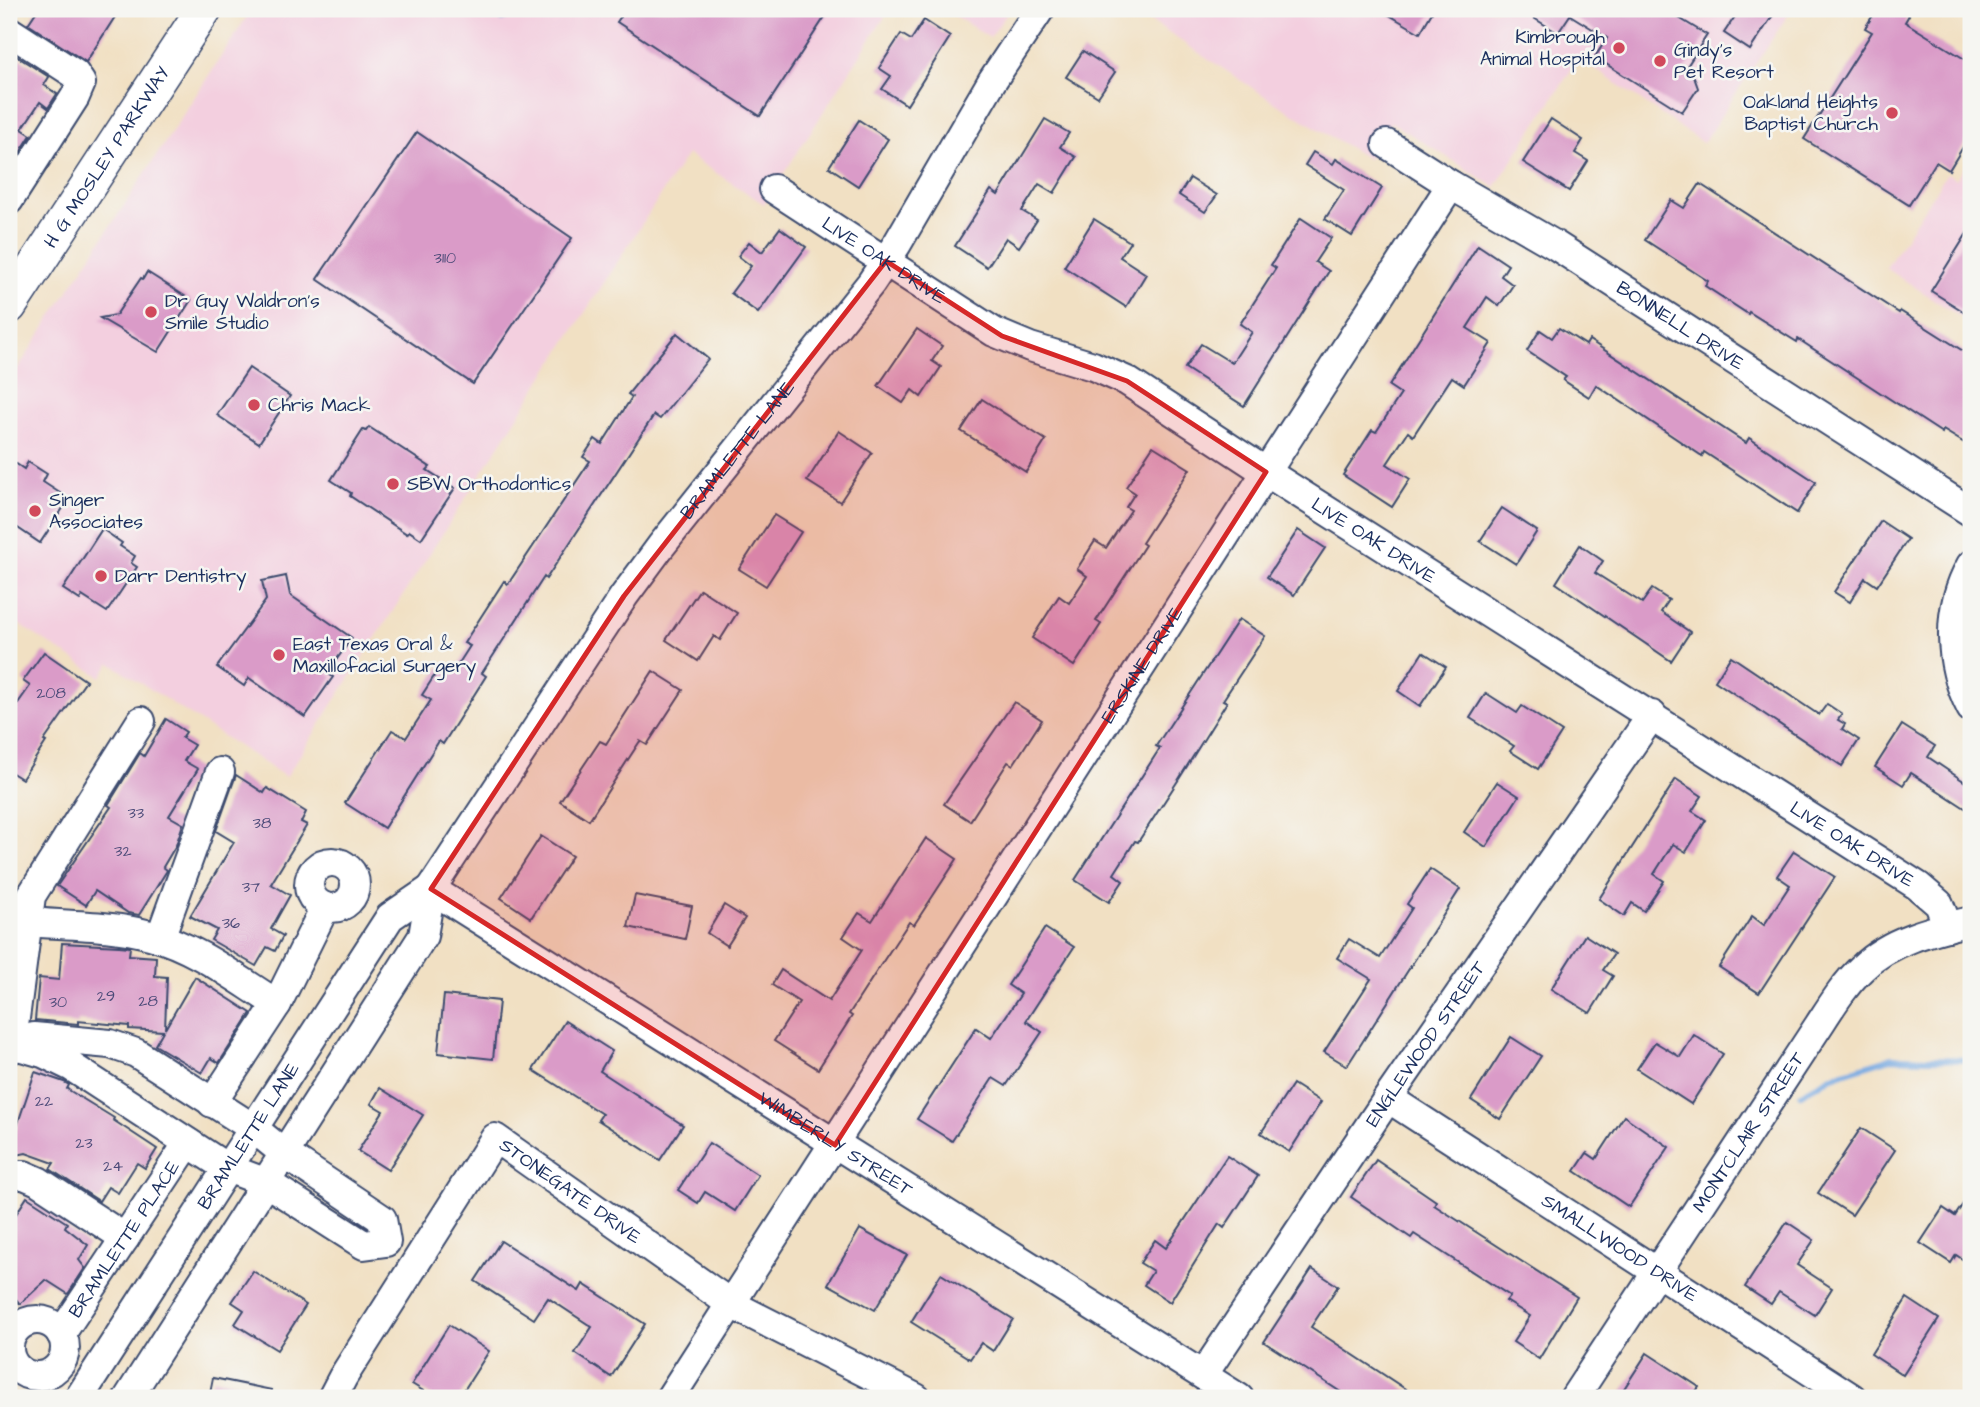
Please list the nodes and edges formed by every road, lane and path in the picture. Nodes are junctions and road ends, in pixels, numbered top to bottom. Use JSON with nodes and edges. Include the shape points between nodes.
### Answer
{"nodes":[{"id":1,"x":204,"y":9,"type":"edge"},
{"id":2,"x":1040,"y":9,"type":"edge"},
{"id":3,"x":9,"y":31,"type":"edge"},
{"id":4,"x":1387,"y":144,"type":"dead end"},
{"id":5,"x":1451,"y":186,"type":"junction"},
{"id":6,"x":774,"y":189,"type":"dead end"},
{"id":7,"x":9,"y":200,"type":"edge"},
{"id":8,"x":886,"y":261,"type":"junction"},
{"id":9,"x":9,"y":306,"type":"edge"},
{"id":10,"x":1266,"y":472,"type":"junction"},
{"id":11,"x":1971,"y":512,"type":"edge"},
{"id":12,"x":1971,"y":565,"type":"edge"},
{"id":13,"x":1971,"y":708,"type":"edge"},
{"id":14,"x":1652,"y":715,"type":"junction"},
{"id":15,"x":141,"y":721,"type":"dead end"},
{"id":16,"x":220,"y":772,"type":"dead end"},
{"id":17,"x":431,"y":889,"type":"junction"},
{"id":18,"x":325,"y":907,"type":"dead end"},
{"id":19,"x":28,"y":922,"type":"junction"},
{"id":20,"x":1959,"y":924,"type":"edge"},
{"id":21,"x":160,"y":938,"type":"junction"},
{"id":22,"x":277,"y":1004,"type":"junction"},
{"id":23,"x":14,"y":1048,"type":"edge"},
{"id":24,"x":1388,"y":1098,"type":"junction"},
{"id":25,"x":212,"y":1103,"type":"junction"},
{"id":26,"x":253,"y":1128,"type":"junction"},
{"id":27,"x":188,"y":1143,"type":"junction"},
{"id":28,"x":835,"y":1145,"type":"junction"},
{"id":29,"x":285,"y":1154,"type":"junction"},
{"id":30,"x":227,"y":1168,"type":"junction"},
{"id":31,"x":9,"y":1175,"type":"edge"},
{"id":32,"x":267,"y":1183,"type":"junction"},
{"id":33,"x":125,"y":1238,"type":"junction"},
{"id":34,"x":386,"y":1242,"type":"junction"},
{"id":35,"x":417,"y":1261,"type":"junction"},
{"id":36,"x":1656,"y":1273,"type":"junction"},
{"id":37,"x":731,"y":1304,"type":"junction"},
{"id":38,"x":61,"y":1334,"type":"dead end"},
{"id":39,"x":1203,"y":1375,"type":"junction"},
{"id":40,"x":79,"y":1398,"type":"edge"},
{"id":41,"x":128,"y":1398,"type":"edge"},
{"id":42,"x":332,"y":1398,"type":"edge"},
{"id":43,"x":670,"y":1398,"type":"edge"},
{"id":44,"x":916,"y":1398,"type":"edge"},
{"id":45,"x":1239,"y":1398,"type":"edge"},
{"id":46,"x":1574,"y":1398,"type":"edge"},
{"id":47,"x":1852,"y":1398,"type":"edge"}],
"edges":[{"from":1,"to":9,"type":"main road","name":"H G MOSLEY PARKWAY"},
{"from":2,"to":8,"type":"street","name":"BRAMLETTE LANE"},
{"from":3,"to":7,"type":"street","via":[[75,74],[81,83]]},
{"from":4,"to":5,"type":"street","name":"BONNELL DRIVE"},
{"from":5,"to":10,"type":"street","name":"ERSKINE DRIVE"},
{"from":5,"to":11,"type":"street","name":"BONNELL DRIVE","via":[[1555,245]]},
{"from":6,"to":8,"type":"street","name":"LIVE OAK DRIVE"},
{"from":8,"to":10,"type":"street","name":"LIVE OAK DRIVE","via":[[1002,336],[1127,381]]},
{"from":8,"to":17,"type":"street","name":"BRAMLETTE LANE","via":[[632,586]]},
{"from":10,"to":14,"type":"street","name":"LIVE OAK DRIVE"},
{"from":10,"to":28,"type":"street","name":"ERSKINE DRIVE"},
{"from":12,"to":13,"type":"street","via":[[1957,601],[1953,644],[1957,674]]},
{"from":14,"to":20,"type":"street","name":"LIVE OAK DRIVE","via":[[1918,886]]},
{"from":14,"to":24,"type":"street","name":"ENGLEWOOD STREET"},
{"from":15,"to":19,"type":"street","via":[[31,896]]},
{"from":16,"to":21,"type":"street"},
{"from":17,"to":26,"type":"street","name":"BRAMLETTE LANE","via":[[390,917]]},
{"from":17,"to":28,"type":"street","name":"WIMBERLY STREET"},
{"from":17,"to":29,"type":"street","name":"BRAMLETTE LANE","via":[[424,936]]},
{"from":18,"to":22,"type":"street"},
{"from":19,"to":21,"type":"street"},
{"from":19,"to":23,"type":"street"},
{"from":20,"to":36,"type":"street","name":"MONTCLAIR STREET","via":[[1892,947],[1854,975]]},
{"from":21,"to":22,"type":"street","via":[[191,951]]},
{"from":22,"to":25,"type":"street"},
{"from":23,"to":25,"type":"street","via":[[34,1037],[123,1047]]},
{"from":23,"to":27,"type":"street","name":"BRAMLETTE PLACE","via":[[43,1053],[72,1067]]},
{"from":24,"to":36,"type":"street","name":"SMALLWOOD DRIVE"},
{"from":24,"to":39,"type":"street","name":"ENGLEWOOD STREET"},
{"from":25,"to":26,"type":"street"},
{"from":26,"to":29,"type":"street"},
{"from":26,"to":30,"type":"street","name":"BRAMLETTE LANE"},
{"from":27,"to":30,"type":"street","name":"BRAMLETTE PLACE"},
{"from":27,"to":33,"type":"street","name":"BRAMLETTE PLACE"},
{"from":28,"to":37,"type":"street"},
{"from":28,"to":39,"type":"street","name":"WIMBERLY STREET"},
{"from":29,"to":32,"type":"street","name":"BRAMLETTE LANE"},
{"from":29,"to":34,"type":"street","via":[[382,1219]]},
{"from":30,"to":32,"type":"street"},
{"from":30,"to":40,"type":"street","name":"BRAMLETTE LANE"},
{"from":31,"to":33,"type":"street","via":[[38,1181]]},
{"from":32,"to":34,"type":"street","via":[[364,1245]]},
{"from":32,"to":41,"type":"street","name":"BRAMLETTE LANE"},
{"from":33,"to":38,"type":"street","name":"BRAMLETTE PLACE"},
{"from":34,"to":35,"type":"street"},
{"from":35,"to":37,"type":"street","name":"STONEGATE DRIVE","via":[[495,1138]]},
{"from":35,"to":42,"type":"street","name":"STONEGATE DRIVE"},
{"from":36,"to":46,"type":"street","name":"MONTCLAIR STREET"},
{"from":36,"to":47,"type":"street","name":"SMALLWOOD DRIVE"},
{"from":37,"to":43,"type":"street"},
{"from":37,"to":44,"type":"street"},
{"from":39,"to":45,"type":"street","name":"WIMBERLY STREET"}]}
